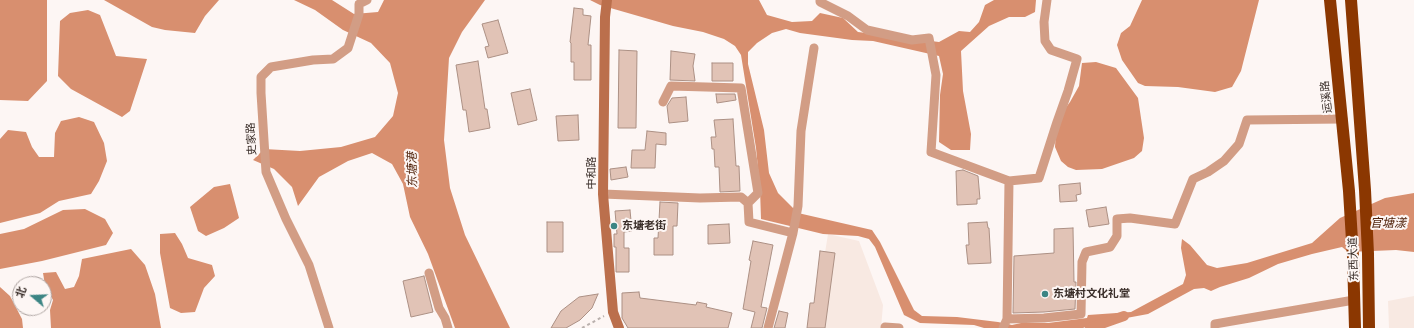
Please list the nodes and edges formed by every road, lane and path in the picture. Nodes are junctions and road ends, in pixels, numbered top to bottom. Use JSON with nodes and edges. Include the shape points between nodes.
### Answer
{"nodes":[{"id":1,"x":607,"y":0,"type":"edge"},
{"id":2,"x":820,"y":0,"type":"edge"},
{"id":3,"x":1047,"y":0,"type":"edge"},
{"id":4,"x":1330,"y":0,"type":"edge"},
{"id":5,"x":1351,"y":0,"type":"edge"},
{"id":6,"x":361,"y":1,"type":"edge"},
{"id":7,"x":814,"y":48,"type":"dead end"},
{"id":8,"x":663,"y":102,"type":"dead end"},
{"id":9,"x":1343,"y":119,"type":"junction"},
{"id":10,"x":1009,"y":181,"type":"junction"},
{"id":11,"x":1348,"y":191,"type":"joint"},
{"id":12,"x":603,"y":194,"type":"junction"},
{"id":13,"x":748,"y":203,"type":"junction"},
{"id":14,"x":793,"y":233,"type":"junction"},
{"id":15,"x":429,"y":273,"type":"dead end"},
{"id":16,"x":1354,"y":300,"type":"junction"},
{"id":17,"x":612,"y":312,"type":"junction"},
{"id":18,"x":1005,"y":324,"type":"edge"},
{"id":19,"x":330,"y":328,"type":"edge"},
{"id":20,"x":448,"y":328,"type":"edge"},
{"id":21,"x":582,"y":328,"type":"edge"},
{"id":22,"x":619,"y":328,"type":"edge"},
{"id":23,"x":768,"y":328,"type":"edge"},
{"id":24,"x":885,"y":328,"type":"edge"},
{"id":25,"x":899,"y":328,"type":"edge"},
{"id":26,"x":1215,"y":328,"type":"edge"},
{"id":27,"x":1355,"y":328,"type":"edge"},
{"id":28,"x":1369,"y":328,"type":"edge"}],
"edges":[{"from":1,"to":12,"type":"street","name":"中和路"},
{"from":2,"to":10,"type":"street","via":[[866,30],[912,40],[930,38],[936,75],[931,152]]},
{"from":3,"to":10,"type":"street","via":[[1045,41],[1051,50],[1077,59],[1039,178]]},
{"from":4,"to":9,"type":"highway","name":"运溪路"},
{"from":5,"to":28,"type":"highway","name":"东西大道","via":[[1365,190]]},
{"from":6,"to":19,"type":"street","name":"史家路","via":[[348,48],[333,59],[271,67],[261,77],[266,172],[309,264]]},
{"from":7,"to":14,"type":"street","via":[[801,132],[798,206]]},
{"from":8,"to":13,"type":"street","via":[[671,86],[741,88],[758,193]]},
{"from":9,"to":11,"type":"highway","name":"运溪路"},
{"from":9,"to":18,"type":"street","via":[[1247,120],[1239,144],[1224,161],[1193,178],[1175,224],[1130,218],[1117,219],[1117,236],[1110,247],[1086,252],[1082,262],[1081,314]]},
{"from":10,"to":18,"type":"street"},
{"from":11,"to":16,"type":"highway","name":"东西大道"},
{"from":12,"to":13,"type":"street","via":[[741,197]]},
{"from":12,"to":17,"type":"street","name":"中和路"},
{"from":13,"to":14,"type":"street","via":[[749,222]]},
{"from":14,"to":23,"type":"street"},
{"from":15,"to":20,"type":"street"},
{"from":16,"to":26,"type":"street","via":[[1214,324]]},
{"from":16,"to":27,"type":"highway","name":"东西大道"},
{"from":17,"to":21,"type":"path"},
{"from":17,"to":22,"type":"street","name":"中和路"},
{"from":24,"to":25,"type":"street"}]}
